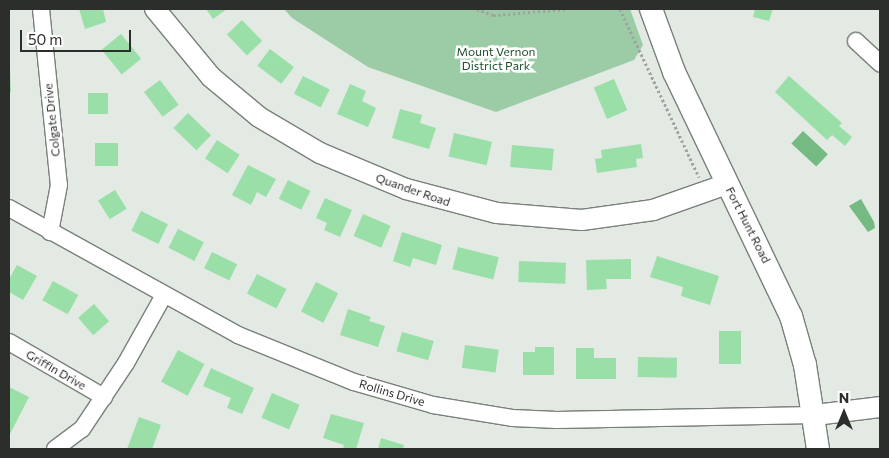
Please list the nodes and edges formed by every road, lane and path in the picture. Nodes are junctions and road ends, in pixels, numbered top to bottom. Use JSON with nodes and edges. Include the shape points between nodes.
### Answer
{"nodes":[{"id":1,"x":41,"y":9,"type":"edge"},
{"id":2,"x":155,"y":9,"type":"edge"},
{"id":3,"x":478,"y":9,"type":"edge"},
{"id":4,"x":568,"y":9,"type":"edge"},
{"id":5,"x":620,"y":9,"type":"edge"},
{"id":6,"x":651,"y":9,"type":"edge"},
{"id":7,"x":856,"y":41,"type":"dead end"},
{"id":8,"x":880,"y":63,"type":"edge"},
{"id":9,"x":727,"y":184,"type":"junction"},
{"id":10,"x":706,"y":192,"type":"junction"},
{"id":11,"x":9,"y":208,"type":"edge"},
{"id":12,"x":50,"y":232,"type":"junction"},
{"id":13,"x":164,"y":295,"type":"junction"},
{"id":14,"x":9,"y":342,"type":"edge"},
{"id":15,"x":104,"y":397,"type":"junction"},
{"id":16,"x":880,"y":407,"type":"edge"},
{"id":17,"x":815,"y":415,"type":"junction"},
{"id":18,"x":61,"y":448,"type":"edge"},
{"id":19,"x":818,"y":449,"type":"edge"}],
"edges":[{"from":1,"to":12,"type":"street","name":"Colgate Drive","via":[[59,185]]},
{"from":2,"to":10,"type":"street","name":"Quander Road","via":[[211,77],[259,118],[320,153],[406,189],[497,213],[582,220],[653,210]]},
{"from":3,"to":4,"type":"path","via":[[492,15]]},
{"from":5,"to":10,"type":"path"},
{"from":6,"to":9,"type":"main road","name":"Fort Hunt Road","via":[[674,72]]},
{"from":7,"to":8,"type":"street"},
{"from":9,"to":10,"type":"street","name":"Quander Road"},
{"from":9,"to":17,"type":"main road","name":"Fort Hunt Road","via":[[791,316]]},
{"from":11,"to":12,"type":"street","name":"Rollins Drive"},
{"from":12,"to":13,"type":"street","name":"Rollins Drive"},
{"from":13,"to":15,"type":"street"},
{"from":13,"to":17,"type":"street","name":"Rollins Drive","via":[[238,335],[314,368],[397,395],[467,412],[557,420]]},
{"from":14,"to":15,"type":"street","name":"Griffin Drive"},
{"from":15,"to":18,"type":"street","via":[[82,429]]},
{"from":16,"to":17,"type":"street"},
{"from":17,"to":19,"type":"main road","name":"Fort Hunt Road"}]}
